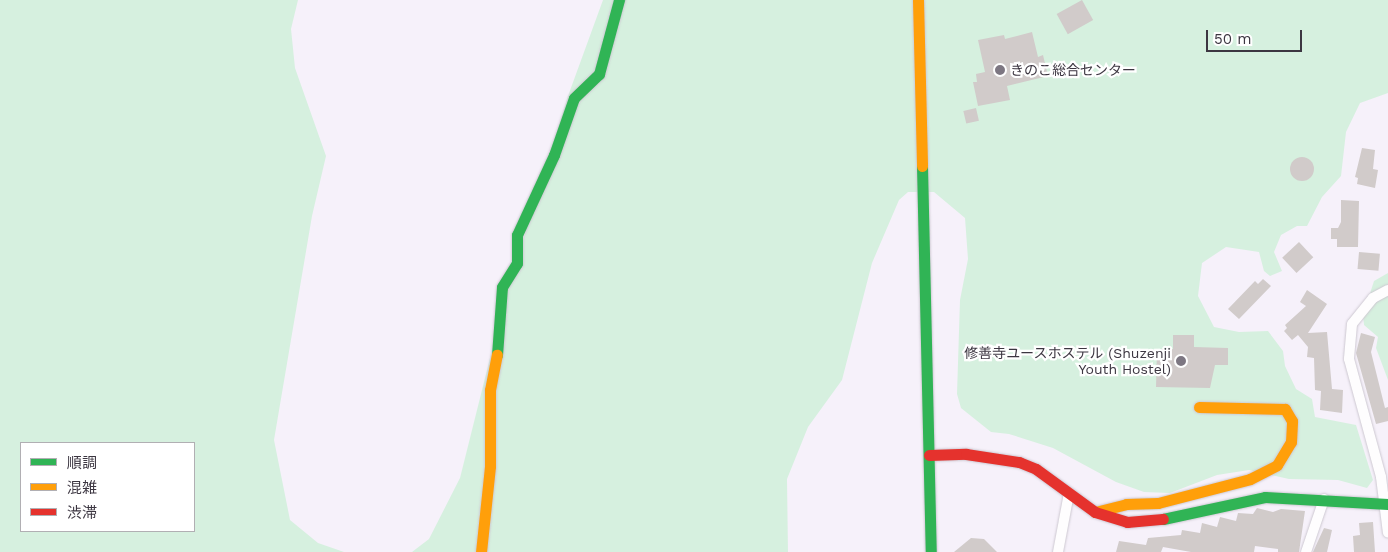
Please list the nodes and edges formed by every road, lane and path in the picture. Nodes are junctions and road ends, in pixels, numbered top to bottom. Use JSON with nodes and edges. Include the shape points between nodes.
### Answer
{"nodes":[{"id":1,"x":619,"y":0,"type":"edge"},
{"id":2,"x":918,"y":0,"type":"edge"},
{"id":3,"x":1388,"y":290,"type":"edge"},
{"id":4,"x":1199,"y":407,"type":"dead end"},
{"id":5,"x":929,"y":455,"type":"junction"},
{"id":6,"x":1068,"y":493,"type":"junction"},
{"id":7,"x":1324,"y":500,"type":"junction"},
{"id":8,"x":1386,"y":504,"type":"edge"},
{"id":9,"x":1095,"y":512,"type":"junction"},
{"id":10,"x":1388,"y":534,"type":"edge"},
{"id":11,"x":481,"y":552,"type":"edge"},
{"id":12,"x":931,"y":552,"type":"edge"},
{"id":13,"x":1058,"y":552,"type":"edge"},
{"id":14,"x":1306,"y":552,"type":"edge"}],
"edges":[{"from":1,"to":11,"type":"street","via":[[599,74],[574,98],[567,112],[554,155],[516,235],[517,263],[502,287],[500,337],[490,390],[490,466]]},
{"from":2,"to":5,"type":"street"},
{"from":3,"to":8,"type":"street","via":[[1373,298],[1359,312],[1349,338],[1349,358]]},
{"from":4,"to":9,"type":"street","via":[[1285,410],[1292,421],[1291,442],[1277,464],[1250,479],[1158,503],[1126,504]]},
{"from":5,"to":6,"type":"street","via":[[966,454],[1019,462],[1036,469]]},
{"from":5,"to":12,"type":"street"},
{"from":6,"to":9,"type":"street"},
{"from":6,"to":13,"type":"street"},
{"from":7,"to":8,"type":"street"},
{"from":7,"to":9,"type":"street","via":[[1265,497],[1156,521],[1127,522]]},
{"from":7,"to":14,"type":"street"},
{"from":8,"to":10,"type":"street"}]}
